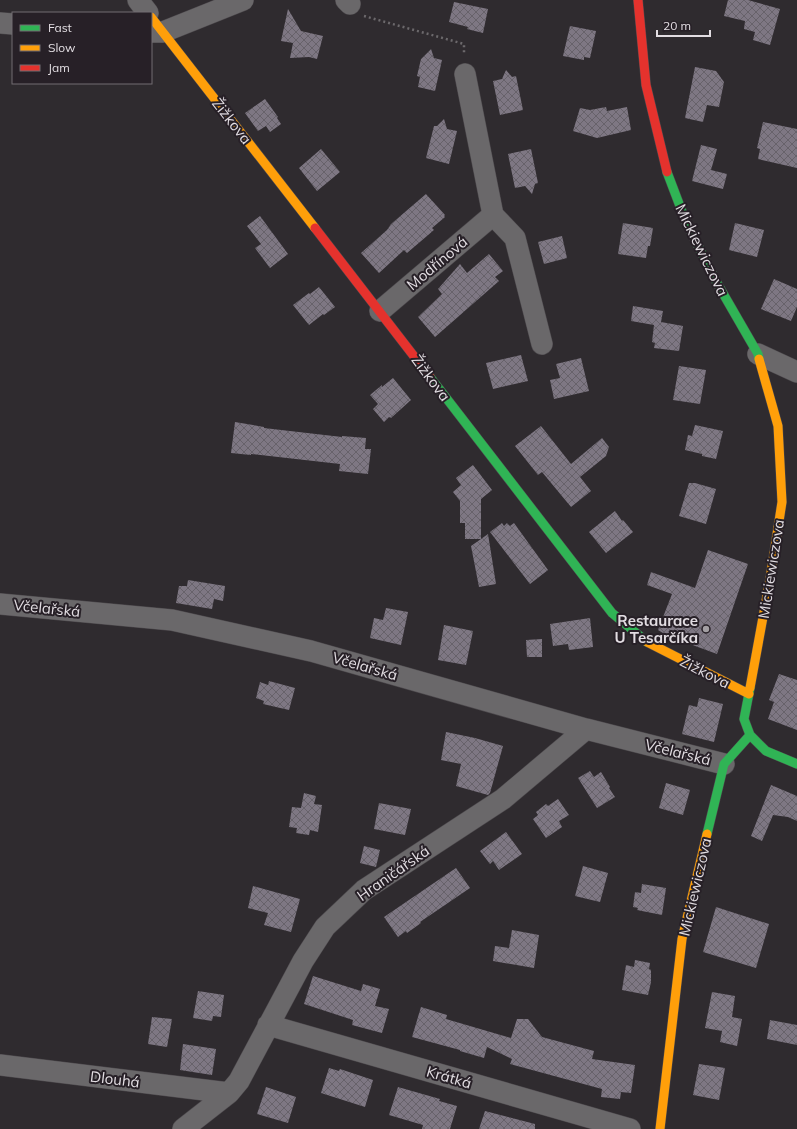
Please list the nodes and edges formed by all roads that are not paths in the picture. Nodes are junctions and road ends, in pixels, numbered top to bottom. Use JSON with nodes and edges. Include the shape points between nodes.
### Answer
{"nodes":[{"id":1,"x":138,"y":0,"type":"edge"},
{"id":2,"x":243,"y":0,"type":"edge"},
{"id":3,"x":642,"y":5,"type":"edge"},
{"id":4,"x":147,"y":12,"type":"edge"},
{"id":5,"x":0,"y":23,"type":"edge"},
{"id":6,"x":12,"y":24,"type":"edge"},
{"id":7,"x":155,"y":27,"type":"edge"},
{"id":8,"x":465,"y":74,"type":"road end"},
{"id":9,"x":493,"y":215,"type":"junction"},
{"id":10,"x":380,"y":312,"type":"junction"},
{"id":11,"x":542,"y":344,"type":"dead end"},
{"id":12,"x":758,"y":354,"type":"junction"},
{"id":13,"x":797,"y":372,"type":"edge"},
{"id":14,"x":0,"y":604,"type":"edge"},
{"id":15,"x":749,"y":694,"type":"junction"},
{"id":16,"x":586,"y":729,"type":"junction"},
{"id":17,"x":750,"y":736,"type":"junction"},
{"id":18,"x":724,"y":764,"type":"junction"},
{"id":19,"x":797,"y":764,"type":"edge"},
{"id":20,"x":268,"y":1025,"type":"junction"},
{"id":21,"x":0,"y":1065,"type":"edge"},
{"id":22,"x":229,"y":1093,"type":"junction"},
{"id":23,"x":183,"y":1129,"type":"edge"},
{"id":24,"x":630,"y":1129,"type":"edge"},
{"id":25,"x":660,"y":1129,"type":"edge"}],
"edges":[{"from":1,"to":4,"type":"street"},
{"from":2,"to":7,"type":"street"},
{"from":3,"to":12,"type":"street","name":"Mickiewiczova","via":[[646,85],[665,167],[686,222]]},
{"from":5,"to":6,"type":"street"},
{"from":7,"to":10,"type":"street","name":"Žižkova"},
{"from":8,"to":9,"type":"street"},
{"from":9,"to":10,"type":"street","name":"Modřínová"},
{"from":9,"to":11,"type":"street","via":[[515,238]]},
{"from":10,"to":15,"type":"street","name":"Žižkova","via":[[612,613],[647,642]]},
{"from":12,"to":13,"type":"street"},
{"from":12,"to":15,"type":"street","name":"Mickiewiczova","via":[[778,426],[782,502]]},
{"from":14,"to":16,"type":"street","name":"Včelařská","via":[[172,620],[311,651]]},
{"from":15,"to":17,"type":"street","name":"Mickiewiczova","via":[[744,720]]},
{"from":16,"to":18,"type":"street","name":"Včelařská"},
{"from":16,"to":20,"type":"street","name":"Hraničářská","via":[[503,799],[364,890],[326,928],[303,961]]},
{"from":17,"to":18,"type":"street","name":"Mickiewiczova"},
{"from":17,"to":19,"type":"street","via":[[766,751]]},
{"from":18,"to":25,"type":"street","name":"Mickiewiczova","via":[[682,939]]},
{"from":20,"to":22,"type":"street","name":"Hraničářská","via":[[239,1081]]},
{"from":20,"to":24,"type":"street","name":"Krátká"},
{"from":21,"to":22,"type":"street","name":"Dlouhá"},
{"from":22,"to":23,"type":"street","name":"Hraničářská"}]}
